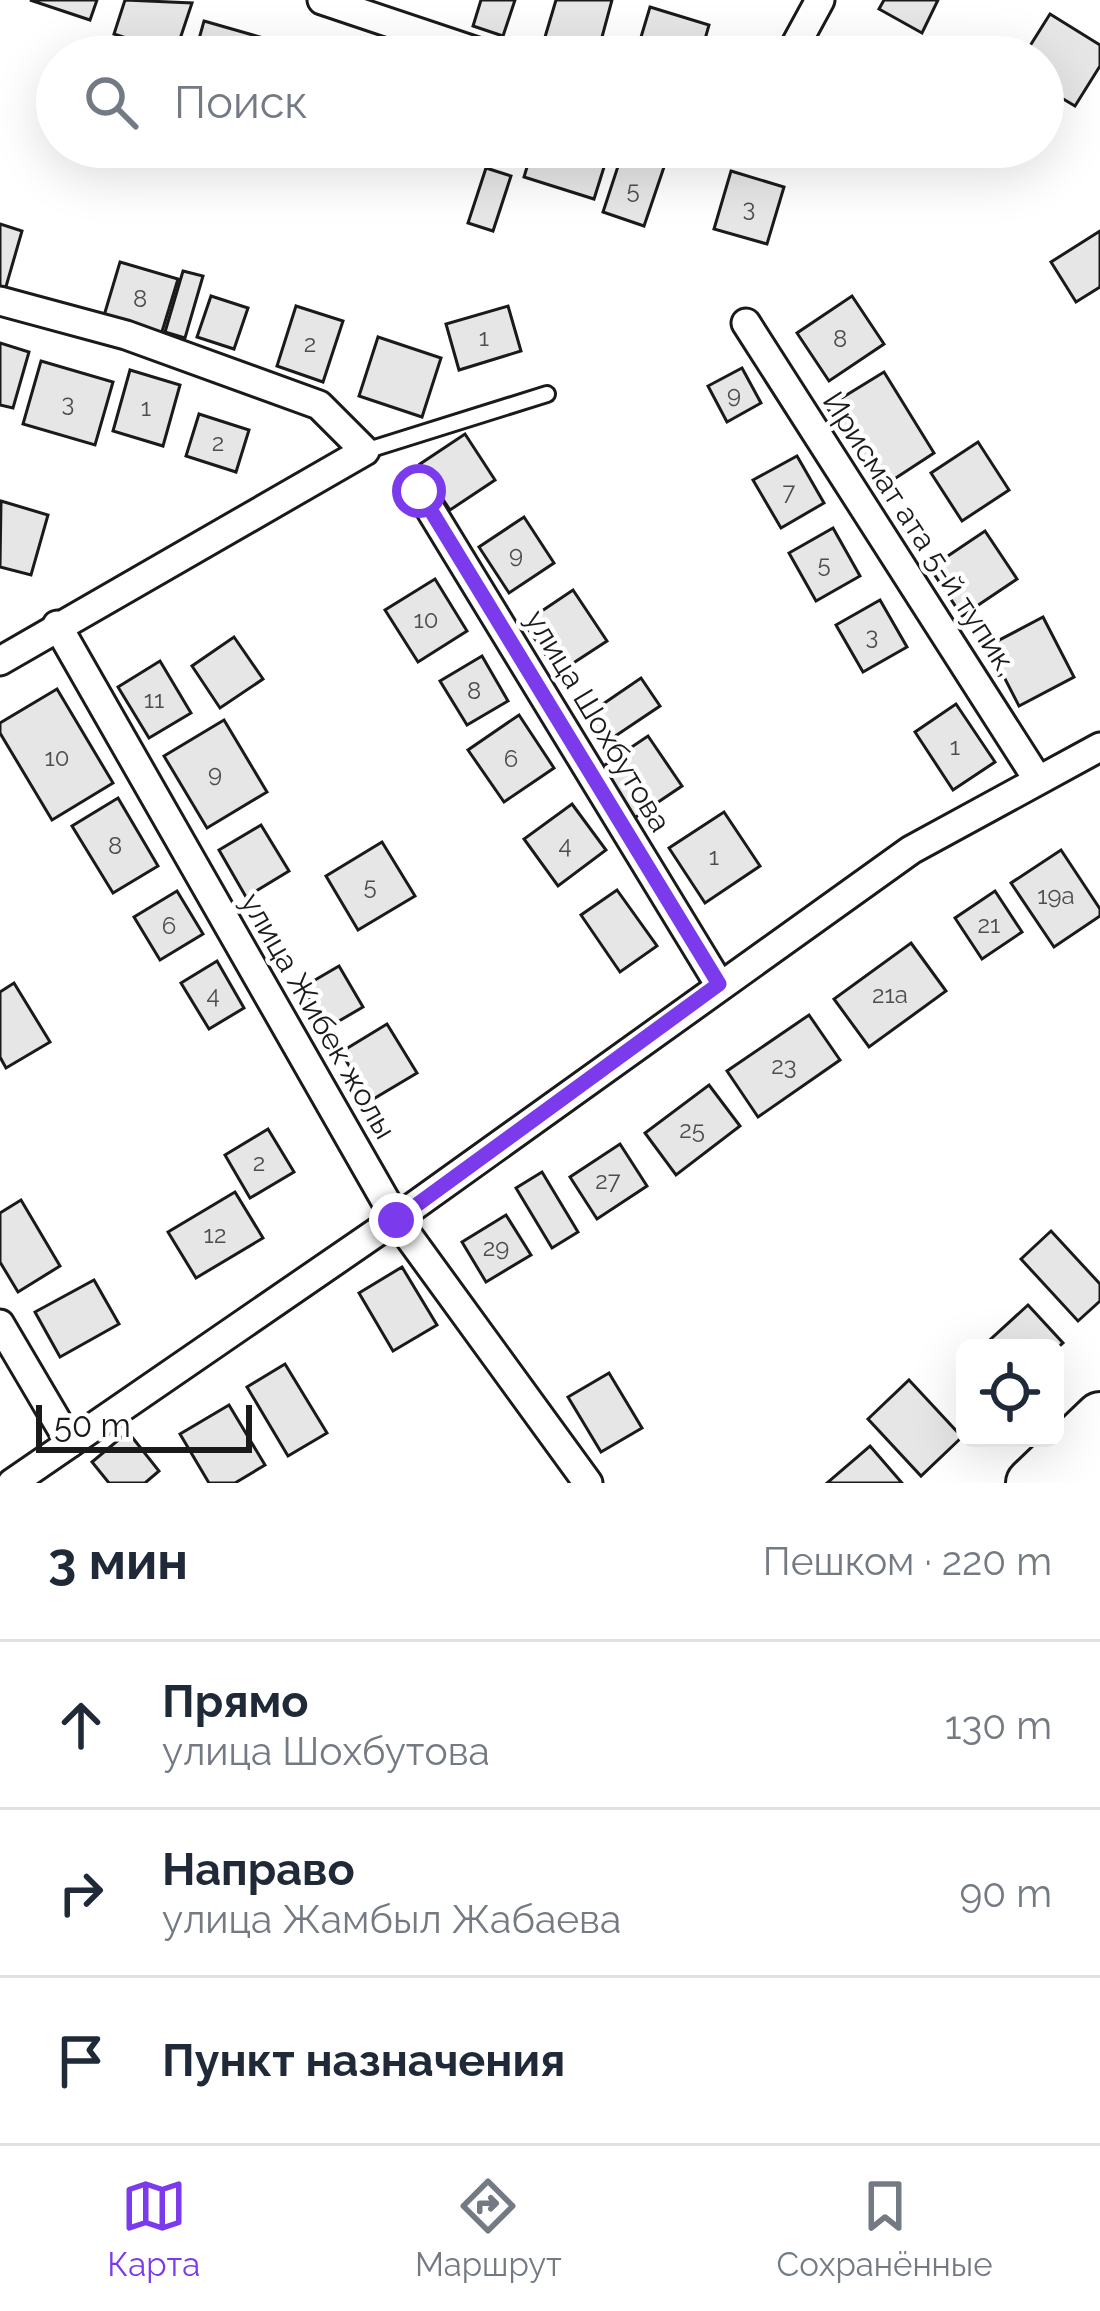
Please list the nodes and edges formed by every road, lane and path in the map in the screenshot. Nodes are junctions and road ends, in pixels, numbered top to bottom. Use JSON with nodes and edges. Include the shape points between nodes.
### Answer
{"nodes":[{"id":1,"x":322,"y":0,"type":"edge"},
{"id":2,"x":820,"y":0,"type":"edge"},
{"id":3,"x":429,"y":36,"type":"edge"},
{"id":4,"x":800,"y":36,"type":"edge"},
{"id":5,"x":0,"y":301,"type":"edge"},
{"id":6,"x":746,"y":323,"type":"dead end"},
{"id":7,"x":547,"y":394,"type":"dead end"},
{"id":8,"x":365,"y":452,"type":"junction"},
{"id":9,"x":419,"y":491,"type":"dead end"},
{"id":10,"x":57,"y":625,"type":"junction"},
{"id":11,"x":0,"y":661,"type":"edge"},
{"id":12,"x":1100,"y":747,"type":"edge"},
{"id":13,"x":1038,"y":780,"type":"junction"},
{"id":14,"x":719,"y":984,"type":"junction"},
{"id":15,"x":396,"y":1220,"type":"junction"},
{"id":16,"x":0,"y":1324,"type":"edge"},
{"id":17,"x":1100,"y":1417,"type":"edge"},
{"id":18,"x":70,"y":1443,"type":"junction"},
{"id":19,"x":1100,"y":1469,"type":"edge"},
{"id":20,"x":12,"y":1483,"type":"edge"},
{"id":21,"x":588,"y":1483,"type":"edge"},
{"id":22,"x":1031,"y":1483,"type":"edge"},
{"id":23,"x":1086,"y":1483,"type":"edge"}],
"edges":[{"from":1,"to":3,"type":"street"},
{"from":2,"to":4,"type":"street"},
{"from":5,"to":8,"type":"street","via":[[126,335],[319,405]]},
{"from":6,"to":13,"type":"street","name":"Ирисмат ата 5-й тупик,"},
{"from":7,"to":8,"type":"lane"},
{"from":8,"to":10,"type":"street"},
{"from":9,"to":14,"type":"street","name":"улица Шохбутова"},
{"from":10,"to":11,"type":"street"},
{"from":10,"to":15,"type":"street","name":"улица Жибек жолы"},
{"from":12,"to":13,"type":"street"},
{"from":13,"to":14,"type":"street","via":[[911,850]]},
{"from":14,"to":15,"type":"street"},
{"from":15,"to":18,"type":"street"},
{"from":15,"to":21,"type":"street","name":"улица Жибек жолы"},
{"from":16,"to":18,"type":"street"},
{"from":17,"to":22,"type":"highway"},
{"from":18,"to":20,"type":"street"},
{"from":19,"to":23,"type":"highway"}]}
